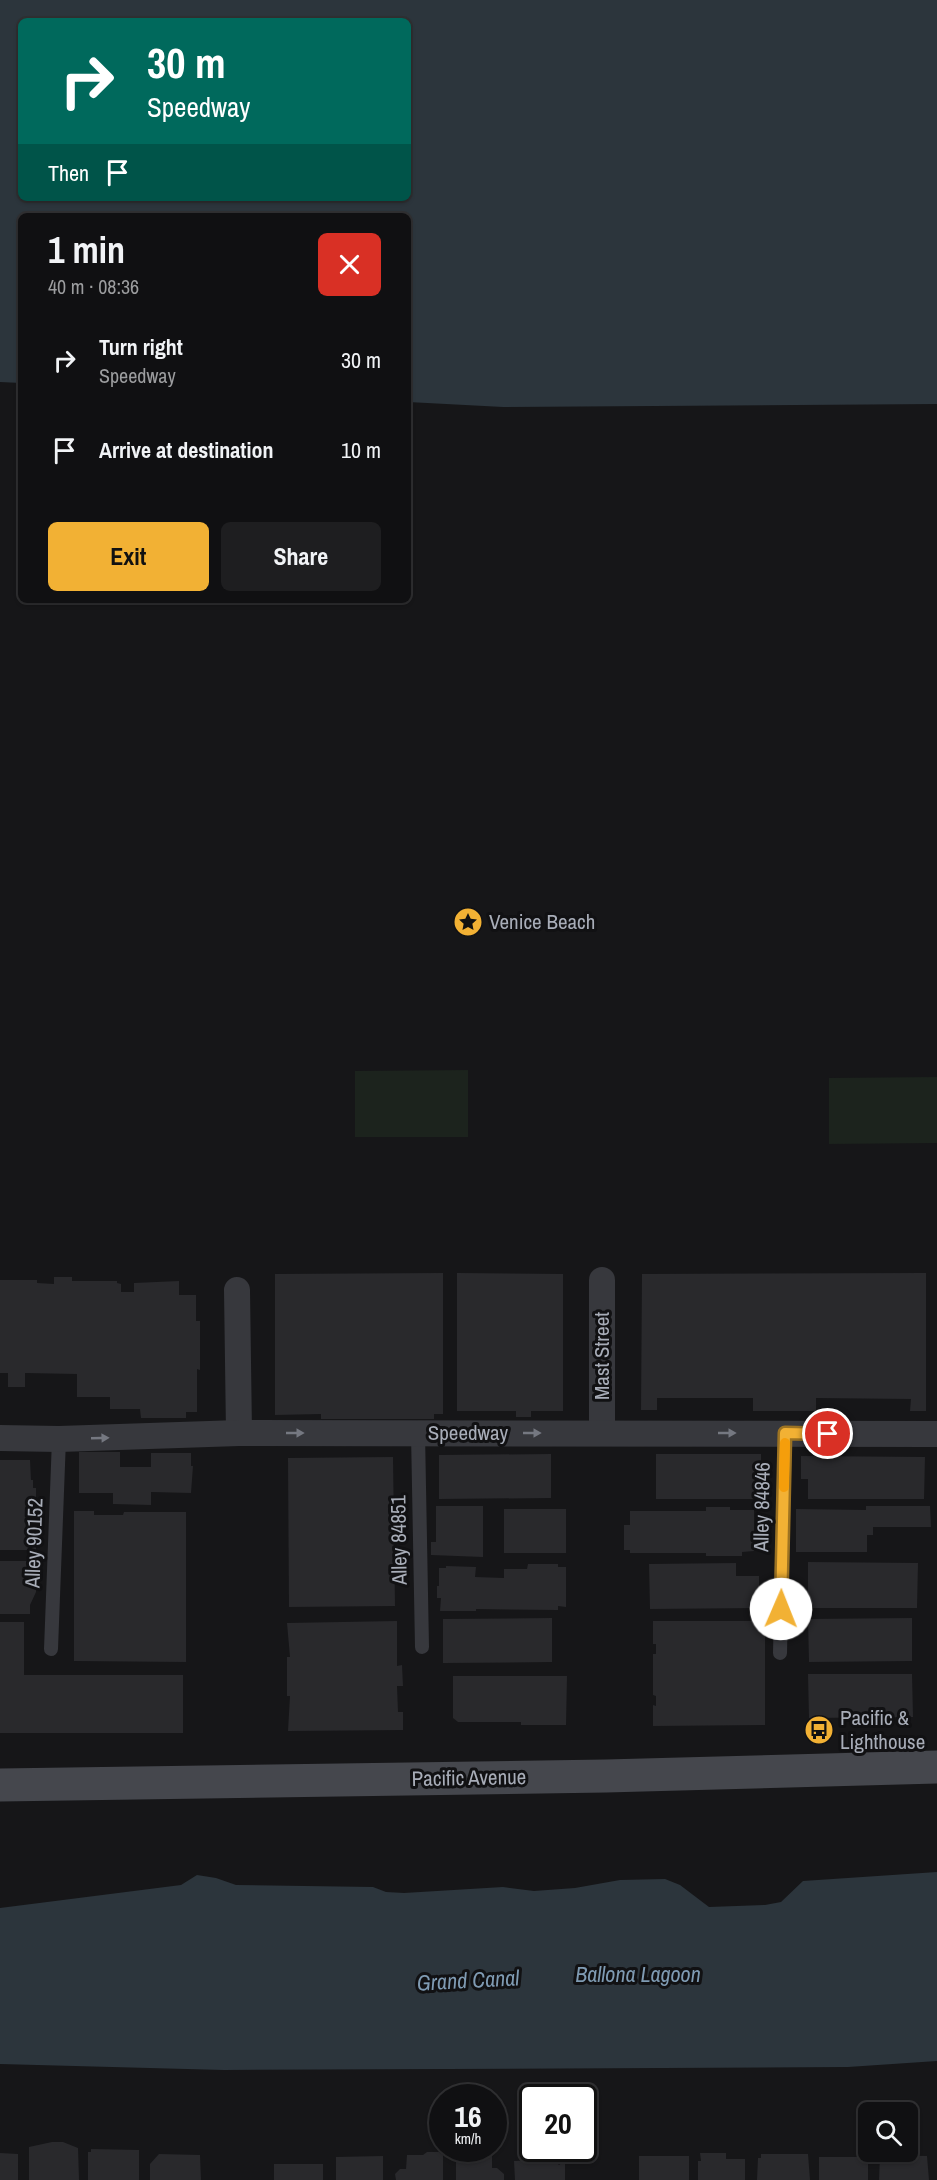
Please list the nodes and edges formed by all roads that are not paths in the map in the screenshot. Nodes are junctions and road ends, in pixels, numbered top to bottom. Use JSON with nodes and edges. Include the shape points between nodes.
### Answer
{"nodes":[{"id":1,"x":602,"y":1280,"type":"dead end"},
{"id":2,"x":237,"y":1290,"type":"dead end"},
{"id":3,"x":418,"y":1432,"type":"junction"},
{"id":4,"x":602,"y":1432,"type":"junction"},
{"id":5,"x":238,"y":1433,"type":"junction"},
{"id":6,"x":785,"y":1433,"type":"junction"},
{"id":7,"x":937,"y":1434,"type":"edge"},
{"id":8,"x":0,"y":1438,"type":"edge"},
{"id":9,"x":59,"y":1439,"type":"junction"},
{"id":10,"x":422,"y":1647,"type":"dead end"},
{"id":11,"x":51,"y":1649,"type":"dead end"},
{"id":12,"x":780,"y":1653,"type":"dead end"},
{"id":13,"x":937,"y":1767,"type":"edge"},
{"id":14,"x":0,"y":1785,"type":"edge"}],
"edges":[{"from":1,"to":4,"type":"street","name":"Mast Street"},
{"from":2,"to":5,"type":"street"},
{"from":3,"to":4,"type":"street","name":"Speedway","one_way":true},
{"from":5,"to":3,"type":"street","name":"Speedway","one_way":true},
{"from":3,"to":10,"type":"lane","name":"Alley 84851"},
{"from":4,"to":6,"type":"street","name":"Speedway","one_way":true},
{"from":9,"to":5,"type":"street","name":"Speedway","one_way":true},
{"from":6,"to":7,"type":"street","name":"Speedway"},
{"from":6,"to":12,"type":"lane","name":"Alley 84846"},
{"from":8,"to":9,"type":"street","name":"Speedway"},
{"from":9,"to":11,"type":"lane","name":"Alley 90152"},
{"from":13,"to":14,"type":"street","name":"Pacific Avenue"}]}
